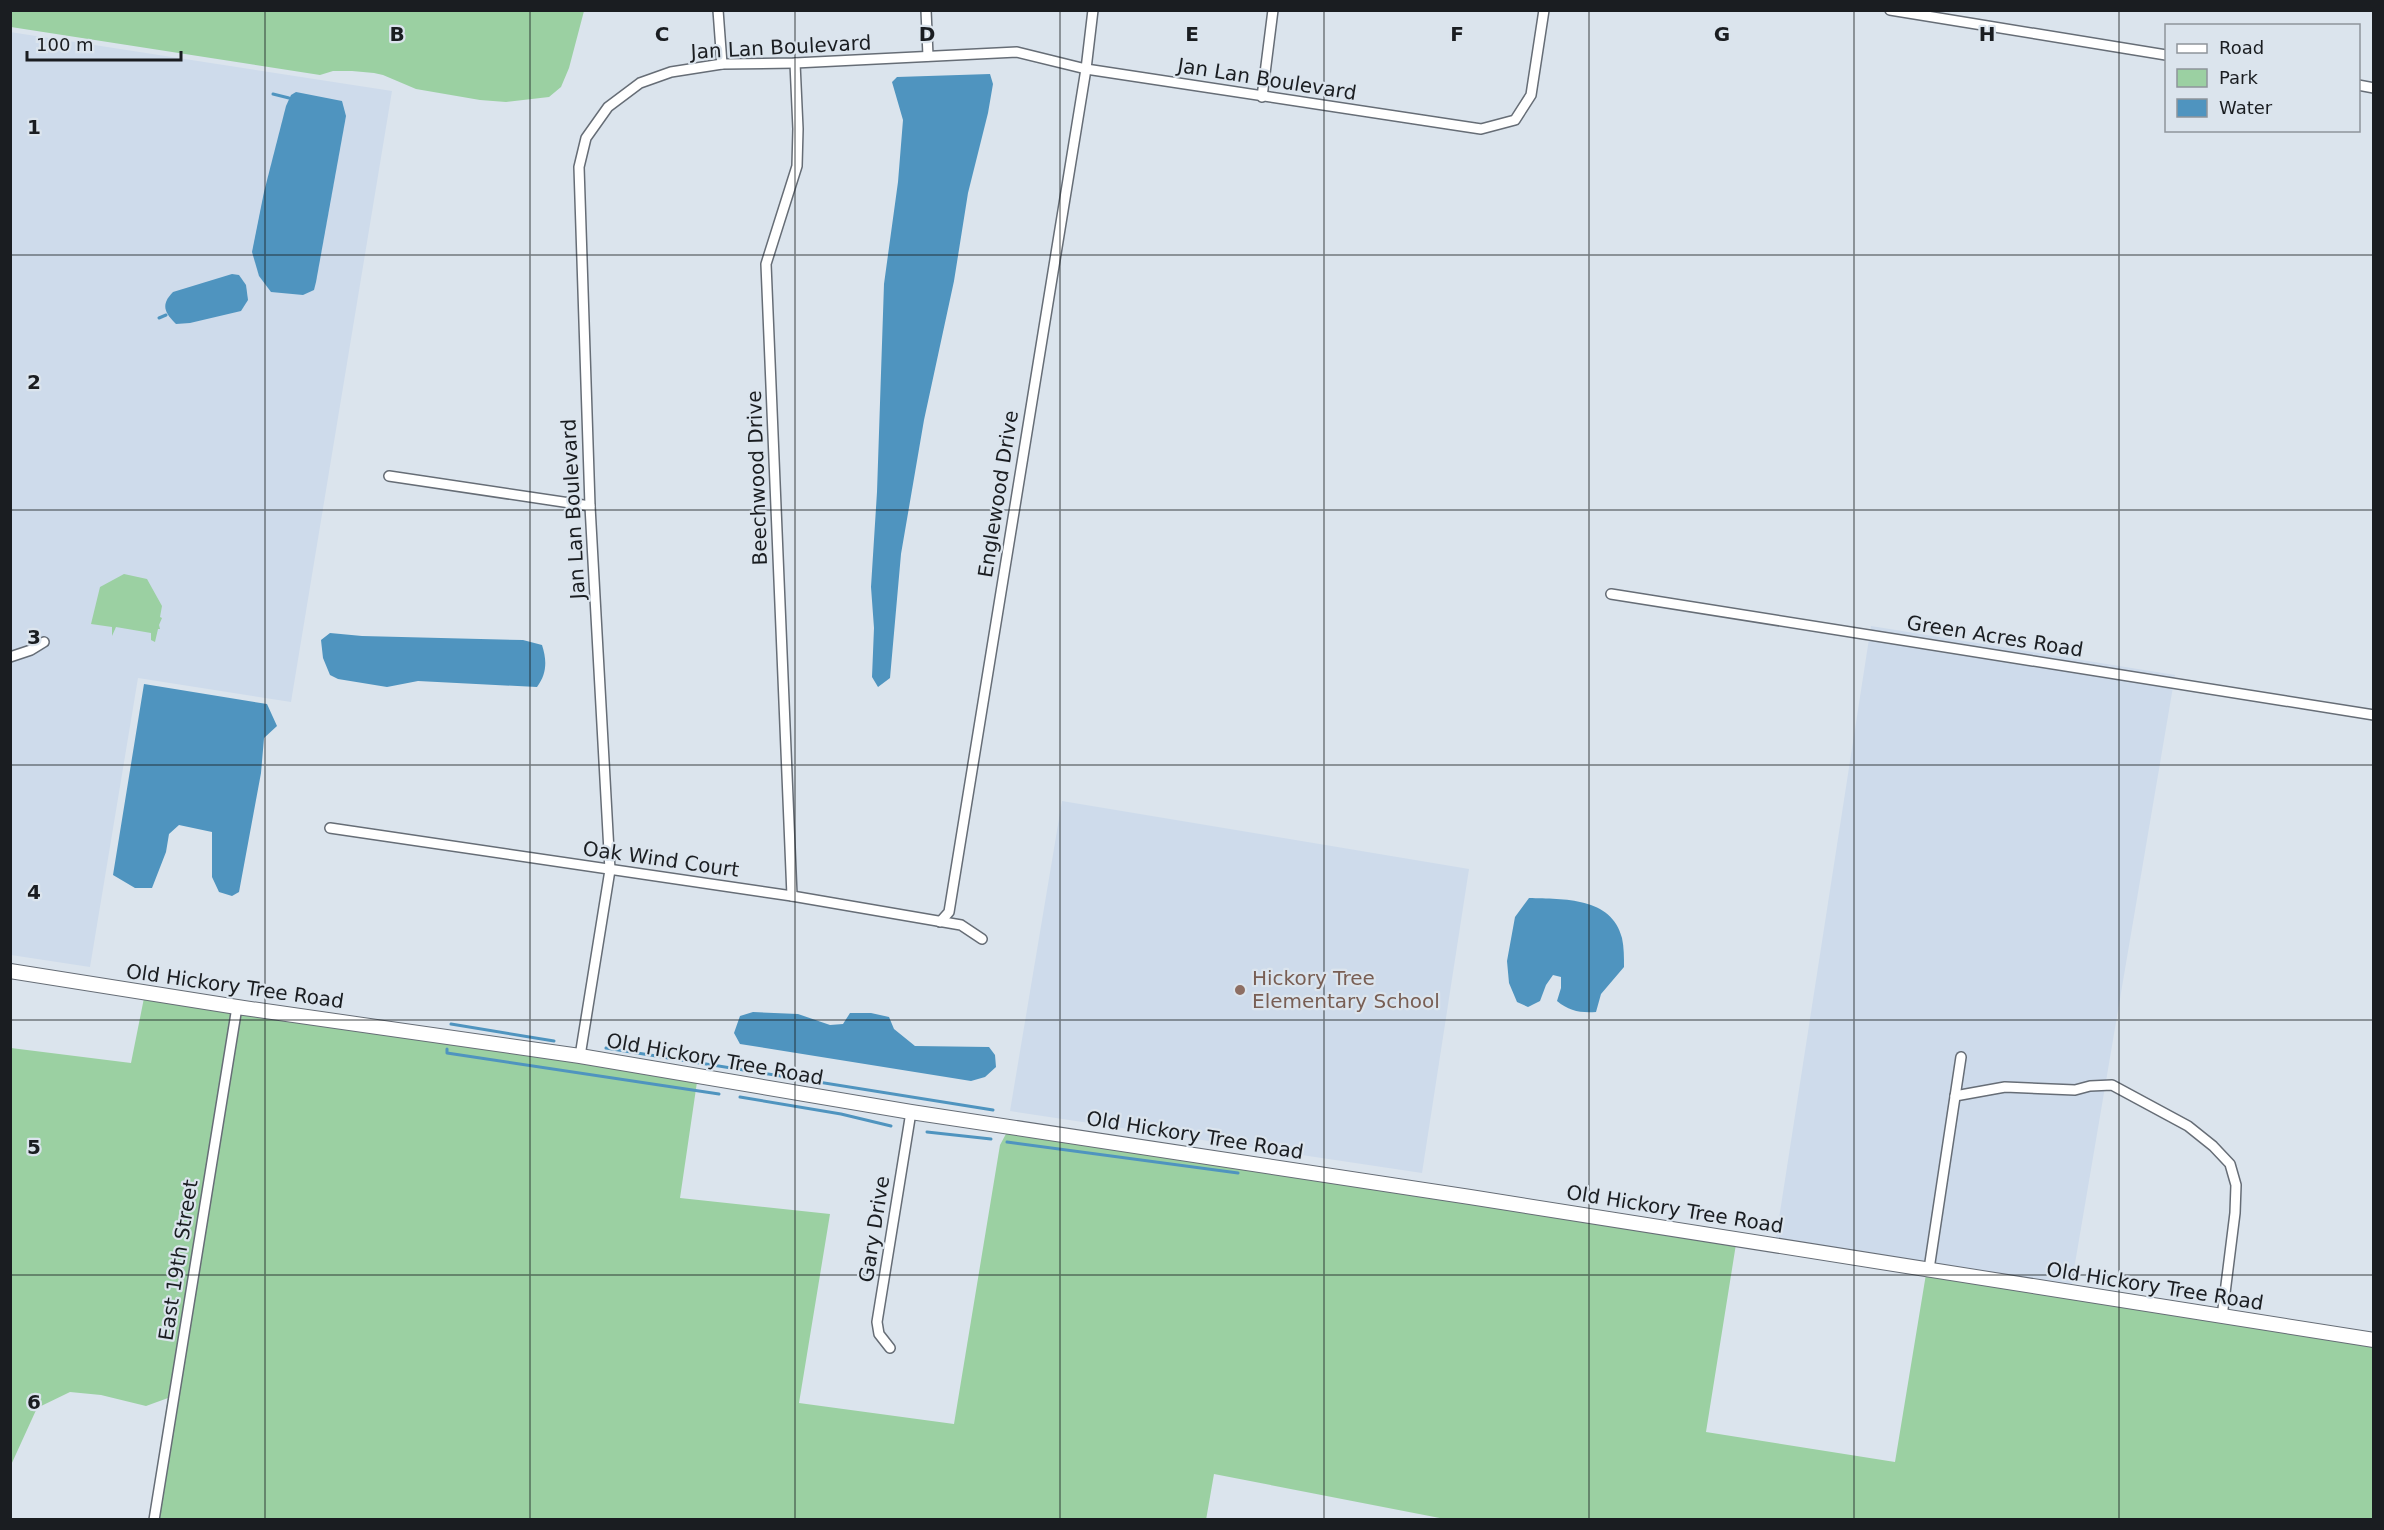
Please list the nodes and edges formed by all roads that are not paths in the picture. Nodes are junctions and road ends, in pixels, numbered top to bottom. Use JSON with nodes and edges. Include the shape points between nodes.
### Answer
{"nodes":[{"id":1,"x":718,"y":10,"type":"edge"},
{"id":2,"x":926,"y":10,"type":"edge"},
{"id":3,"x":1093,"y":10,"type":"edge"},
{"id":4,"x":1273,"y":10,"type":"edge"},
{"id":5,"x":1544,"y":10,"type":"edge"},
{"id":6,"x":1890,"y":10,"type":"edge"},
{"id":7,"x":2165,"y":55,"type":"edge"},
{"id":8,"x":928,"y":56,"type":"junction"},
{"id":9,"x":795,"y":63,"type":"junction"},
{"id":10,"x":722,"y":64,"type":"junction"},
{"id":11,"x":1086,"y":69,"type":"junction"},
{"id":12,"x":1262,"y":97,"type":"junction"},
{"id":13,"x":389,"y":476,"type":"dead end"},
{"id":14,"x":590,"y":506,"type":"junction"},
{"id":15,"x":1611,"y":594,"type":"dead end"},
{"id":16,"x":44,"y":642,"type":"dead end"},
{"id":17,"x":10,"y":657,"type":"edge"},
{"id":18,"x":2373,"y":715,"type":"edge"},
{"id":19,"x":330,"y":828,"type":"dead end"},
{"id":20,"x":610,"y":870,"type":"junction"},
{"id":21,"x":792,"y":896,"type":"junction"},
{"id":22,"x":940,"y":922,"type":"junction"},
{"id":23,"x":982,"y":939,"type":"dead end"},
{"id":24,"x":10,"y":971,"type":"edge"},
{"id":25,"x":237,"y":1007,"type":"junction"},
{"id":26,"x":580,"y":1056,"type":"junction"},
{"id":27,"x":1961,"y":1057,"type":"dead end"},
{"id":28,"x":1955,"y":1096,"type":"junction"},
{"id":29,"x":911,"y":1112,"type":"junction"},
{"id":30,"x":1929,"y":1269,"type":"junction"},
{"id":31,"x":2222,"y":1317,"type":"junction"},
{"id":32,"x":2373,"y":1340,"type":"edge"},
{"id":33,"x":890,"y":1348,"type":"dead end"},
{"id":34,"x":154,"y":1520,"type":"edge"}],
"edges":[{"from":1,"to":10,"type":"street"},
{"from":2,"to":8,"type":"street"},
{"from":3,"to":11,"type":"street","name":"Englewood Drive"},
{"from":4,"to":12,"type":"street"},
{"from":5,"to":12,"type":"street","name":"Jan Lan Boulevard","via":[[1531,95],[1515,120],[1481,129]]},
{"from":6,"to":7,"type":"street"},
{"from":8,"to":9,"type":"street","name":"Jan Lan Boulevard"},
{"from":8,"to":11,"type":"street","name":"Jan Lan Boulevard","via":[[1017,52]]},
{"from":9,"to":10,"type":"street","name":"Jan Lan Boulevard"},
{"from":9,"to":21,"type":"street","name":"Beechwood Drive","via":[[797,166],[766,264]]},
{"from":10,"to":14,"type":"street","name":"Jan Lan Boulevard","via":[[671,72],[640,83],[608,108],[585,138],[579,167],[579,203]]},
{"from":11,"to":12,"type":"street","name":"Jan Lan Boulevard"},
{"from":11,"to":22,"type":"street","name":"Englewood Drive","via":[[949,912]]},
{"from":13,"to":14,"type":"street"},
{"from":14,"to":20,"type":"street","name":"Jan Lan Boulevard"},
{"from":15,"to":18,"type":"street","name":"Green Acres Road"},
{"from":16,"to":17,"type":"street"},
{"from":19,"to":20,"type":"street","name":"Oak Wind Court"},
{"from":20,"to":21,"type":"street","name":"Oak Wind Court"},
{"from":20,"to":26,"type":"street","name":"Jan Lan Boulevard"},
{"from":21,"to":22,"type":"street","name":"Oak Wind Court"},
{"from":22,"to":23,"type":"street","name":"Oak Wind Court","via":[[961,925]]},
{"from":24,"to":25,"type":"street","name":"Old Hickory Tree Road"},
{"from":25,"to":26,"type":"street","name":"Old Hickory Tree Road"},
{"from":25,"to":34,"type":"street","name":"East 19th Street"},
{"from":26,"to":29,"type":"street","name":"Old Hickory Tree Road"},
{"from":27,"to":28,"type":"street"},
{"from":28,"to":30,"type":"street"},
{"from":28,"to":31,"type":"street","via":[[2005,1087],[2075,1090],[2112,1085],[2188,1126],[2213,1146],[2230,1164],[2235,1185]]},
{"from":29,"to":30,"type":"street","name":"Old Hickory Tree Road"},
{"from":29,"to":33,"type":"street","name":"Gary Drive","via":[[877,1322],[879,1334]]},
{"from":30,"to":31,"type":"street","name":"Old Hickory Tree Road"},
{"from":31,"to":32,"type":"street","name":"Old Hickory Tree Road"}]}
